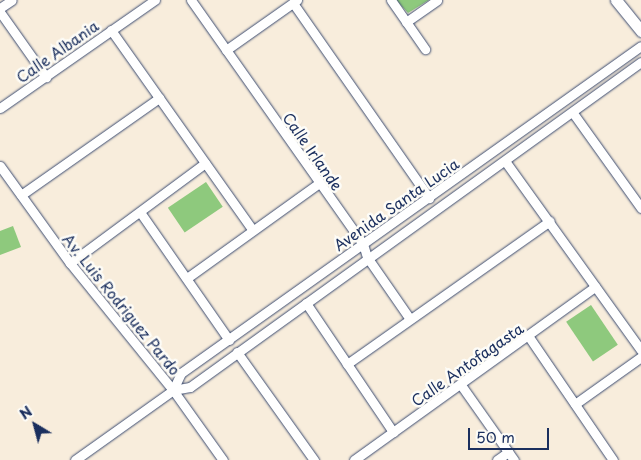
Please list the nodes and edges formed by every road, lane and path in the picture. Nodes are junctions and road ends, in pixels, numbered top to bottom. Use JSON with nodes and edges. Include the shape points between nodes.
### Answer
{"nodes":[{"id":1,"x":12,"y":0,"type":"edge"},
{"id":2,"x":155,"y":0,"type":"edge"},
{"id":3,"x":191,"y":0,"type":"edge"},
{"id":4,"x":391,"y":0,"type":"edge"},
{"id":5,"x":438,"y":0,"type":"edge"},
{"id":6,"x":616,"y":0,"type":"edge"},
{"id":7,"x":295,"y":1,"type":"edge"},
{"id":8,"x":0,"y":10,"type":"edge"},
{"id":9,"x":406,"y":22,"type":"junction"},
{"id":10,"x":111,"y":30,"type":"junction"},
{"id":11,"x":641,"y":31,"type":"edge"},
{"id":12,"x":641,"y":46,"type":"edge"},
{"id":13,"x":425,"y":48,"type":"dead end"},
{"id":14,"x":226,"y":50,"type":"junction"},
{"id":15,"x":641,"y":62,"type":"edge"},
{"id":16,"x":46,"y":77,"type":"junction"},
{"id":17,"x":158,"y":98,"type":"junction"},
{"id":18,"x":0,"y":108,"type":"edge"},
{"id":19,"x":573,"y":113,"type":"junction"},
{"id":20,"x":505,"y":161,"type":"junction"},
{"id":21,"x":205,"y":163,"type":"junction"},
{"id":22,"x":0,"y":166,"type":"edge"},
{"id":23,"x":319,"y":183,"type":"junction"},
{"id":24,"x":21,"y":195,"type":"junction"},
{"id":25,"x":429,"y":198,"type":"junction"},
{"id":26,"x":641,"y":208,"type":"edge"},
{"id":27,"x":140,"y":212,"type":"junction"},
{"id":28,"x":550,"y":221,"type":"junction"},
{"id":29,"x":252,"y":229,"type":"junction"},
{"id":30,"x":363,"y":244,"type":"junction"},
{"id":31,"x":367,"y":257,"type":"junction"},
{"id":32,"x":70,"y":264,"type":"junction"},
{"id":33,"x":187,"y":278,"type":"junction"},
{"id":34,"x":595,"y":287,"type":"junction"},
{"id":35,"x":306,"y":303,"type":"junction"},
{"id":36,"x":410,"y":318,"type":"junction"},
{"id":37,"x":529,"y":337,"type":"junction"},
{"id":38,"x":229,"y":340,"type":"junction"},
{"id":39,"x":641,"y":350,"type":"edge"},
{"id":40,"x":237,"y":352,"type":"junction"},
{"id":41,"x":641,"y":357,"type":"edge"},
{"id":42,"x":347,"y":364,"type":"junction"},
{"id":43,"x":461,"y":385,"type":"junction"},
{"id":44,"x":173,"y":390,"type":"junction"},
{"id":45,"x":575,"y":404,"type":"junction"},
{"id":46,"x":393,"y":432,"type":"junction"},
{"id":47,"x":511,"y":456,"type":"edge"},
{"id":48,"x":75,"y":460,"type":"edge"},
{"id":49,"x":222,"y":460,"type":"edge"},
{"id":50,"x":314,"y":460,"type":"edge"},
{"id":51,"x":354,"y":460,"type":"edge"},
{"id":52,"x":497,"y":460,"type":"edge"},
{"id":53,"x":613,"y":460,"type":"edge"}],
"edges":[{"from":1,"to":8,"type":"street"},
{"from":2,"to":10,"type":"street","name":"Calle Albania"},
{"from":3,"to":14,"type":"street","name":"Calle Irlande"},
{"from":4,"to":9,"type":"street"},
{"from":5,"to":9,"type":"street"},
{"from":6,"to":11,"type":"street"},
{"from":7,"to":14,"type":"street"},
{"from":7,"to":25,"type":"street"},
{"from":8,"to":16,"type":"street"},
{"from":9,"to":13,"type":"street"},
{"from":10,"to":16,"type":"street","name":"Calle Albania"},
{"from":10,"to":17,"type":"street"},
{"from":12,"to":25,"type":"street","name":"Avenida Santa Lucia"},
{"from":14,"to":23,"type":"street","name":"Calle Irlande"},
{"from":15,"to":19,"type":"street","name":"Avenida Santa Lucia"},
{"from":16,"to":18,"type":"street","name":"Calle Albania"},
{"from":17,"to":21,"type":"street"},
{"from":17,"to":24,"type":"street"},
{"from":19,"to":20,"type":"street","name":"Avenida Santa Lucia"},
{"from":19,"to":26,"type":"street"},
{"from":20,"to":28,"type":"street"},
{"from":20,"to":31,"type":"street","name":"Avenida Santa Lucia"},
{"from":21,"to":27,"type":"street"},
{"from":21,"to":29,"type":"street"},
{"from":22,"to":24,"type":"street","name":"Av. Luis Rodriguez Pardo"},
{"from":23,"to":29,"type":"street"},
{"from":23,"to":30,"type":"street","name":"Calle Irlande"},
{"from":24,"to":32,"type":"street","name":"Av. Luis Rodriguez Pardo"},
{"from":25,"to":30,"type":"street","name":"Avenida Santa Lucia"},
{"from":27,"to":32,"type":"street"},
{"from":27,"to":33,"type":"street"},
{"from":28,"to":34,"type":"street"},
{"from":28,"to":36,"type":"street"},
{"from":29,"to":33,"type":"street"},
{"from":30,"to":31,"type":"street","name":"Calle Irlande"},
{"from":30,"to":38,"type":"street","name":"Avenida Santa Lucia"},
{"from":31,"to":35,"type":"street","name":"Avenida Santa Lucia"},
{"from":31,"to":36,"type":"street","name":"Calle Irlande"},
{"from":32,"to":44,"type":"street","name":"Av. Luis Rodriguez Pardo"},
{"from":33,"to":38,"type":"street"},
{"from":34,"to":37,"type":"street","name":"Calle Antofagasta"},
{"from":34,"to":39,"type":"street"},
{"from":35,"to":40,"type":"street","name":"Avenida Santa Lucia"},
{"from":35,"to":42,"type":"street"},
{"from":36,"to":42,"type":"street"},
{"from":37,"to":43,"type":"street","name":"Calle Antofagasta"},
{"from":37,"to":45,"type":"street"},
{"from":38,"to":44,"type":"street","name":"Avenida Santa Lucia","via":[[181,373]]},
{"from":40,"to":44,"type":"street","name":"Avenida Santa Lucia","via":[[190,386]]},
{"from":40,"to":50,"type":"street"},
{"from":41,"to":45,"type":"street"},
{"from":42,"to":46,"type":"street"},
{"from":43,"to":46,"type":"street","name":"Calle Antofagasta"},
{"from":43,"to":47,"type":"street"},
{"from":44,"to":48,"type":"street","name":"Avenida Santa Lucia"},
{"from":44,"to":49,"type":"street","name":"Av. Luis Rodriguez Pardo"},
{"from":45,"to":53,"type":"street"},
{"from":46,"to":51,"type":"street","name":"Calle Antofagasta"},
{"from":47,"to":52,"type":"street"}]}
